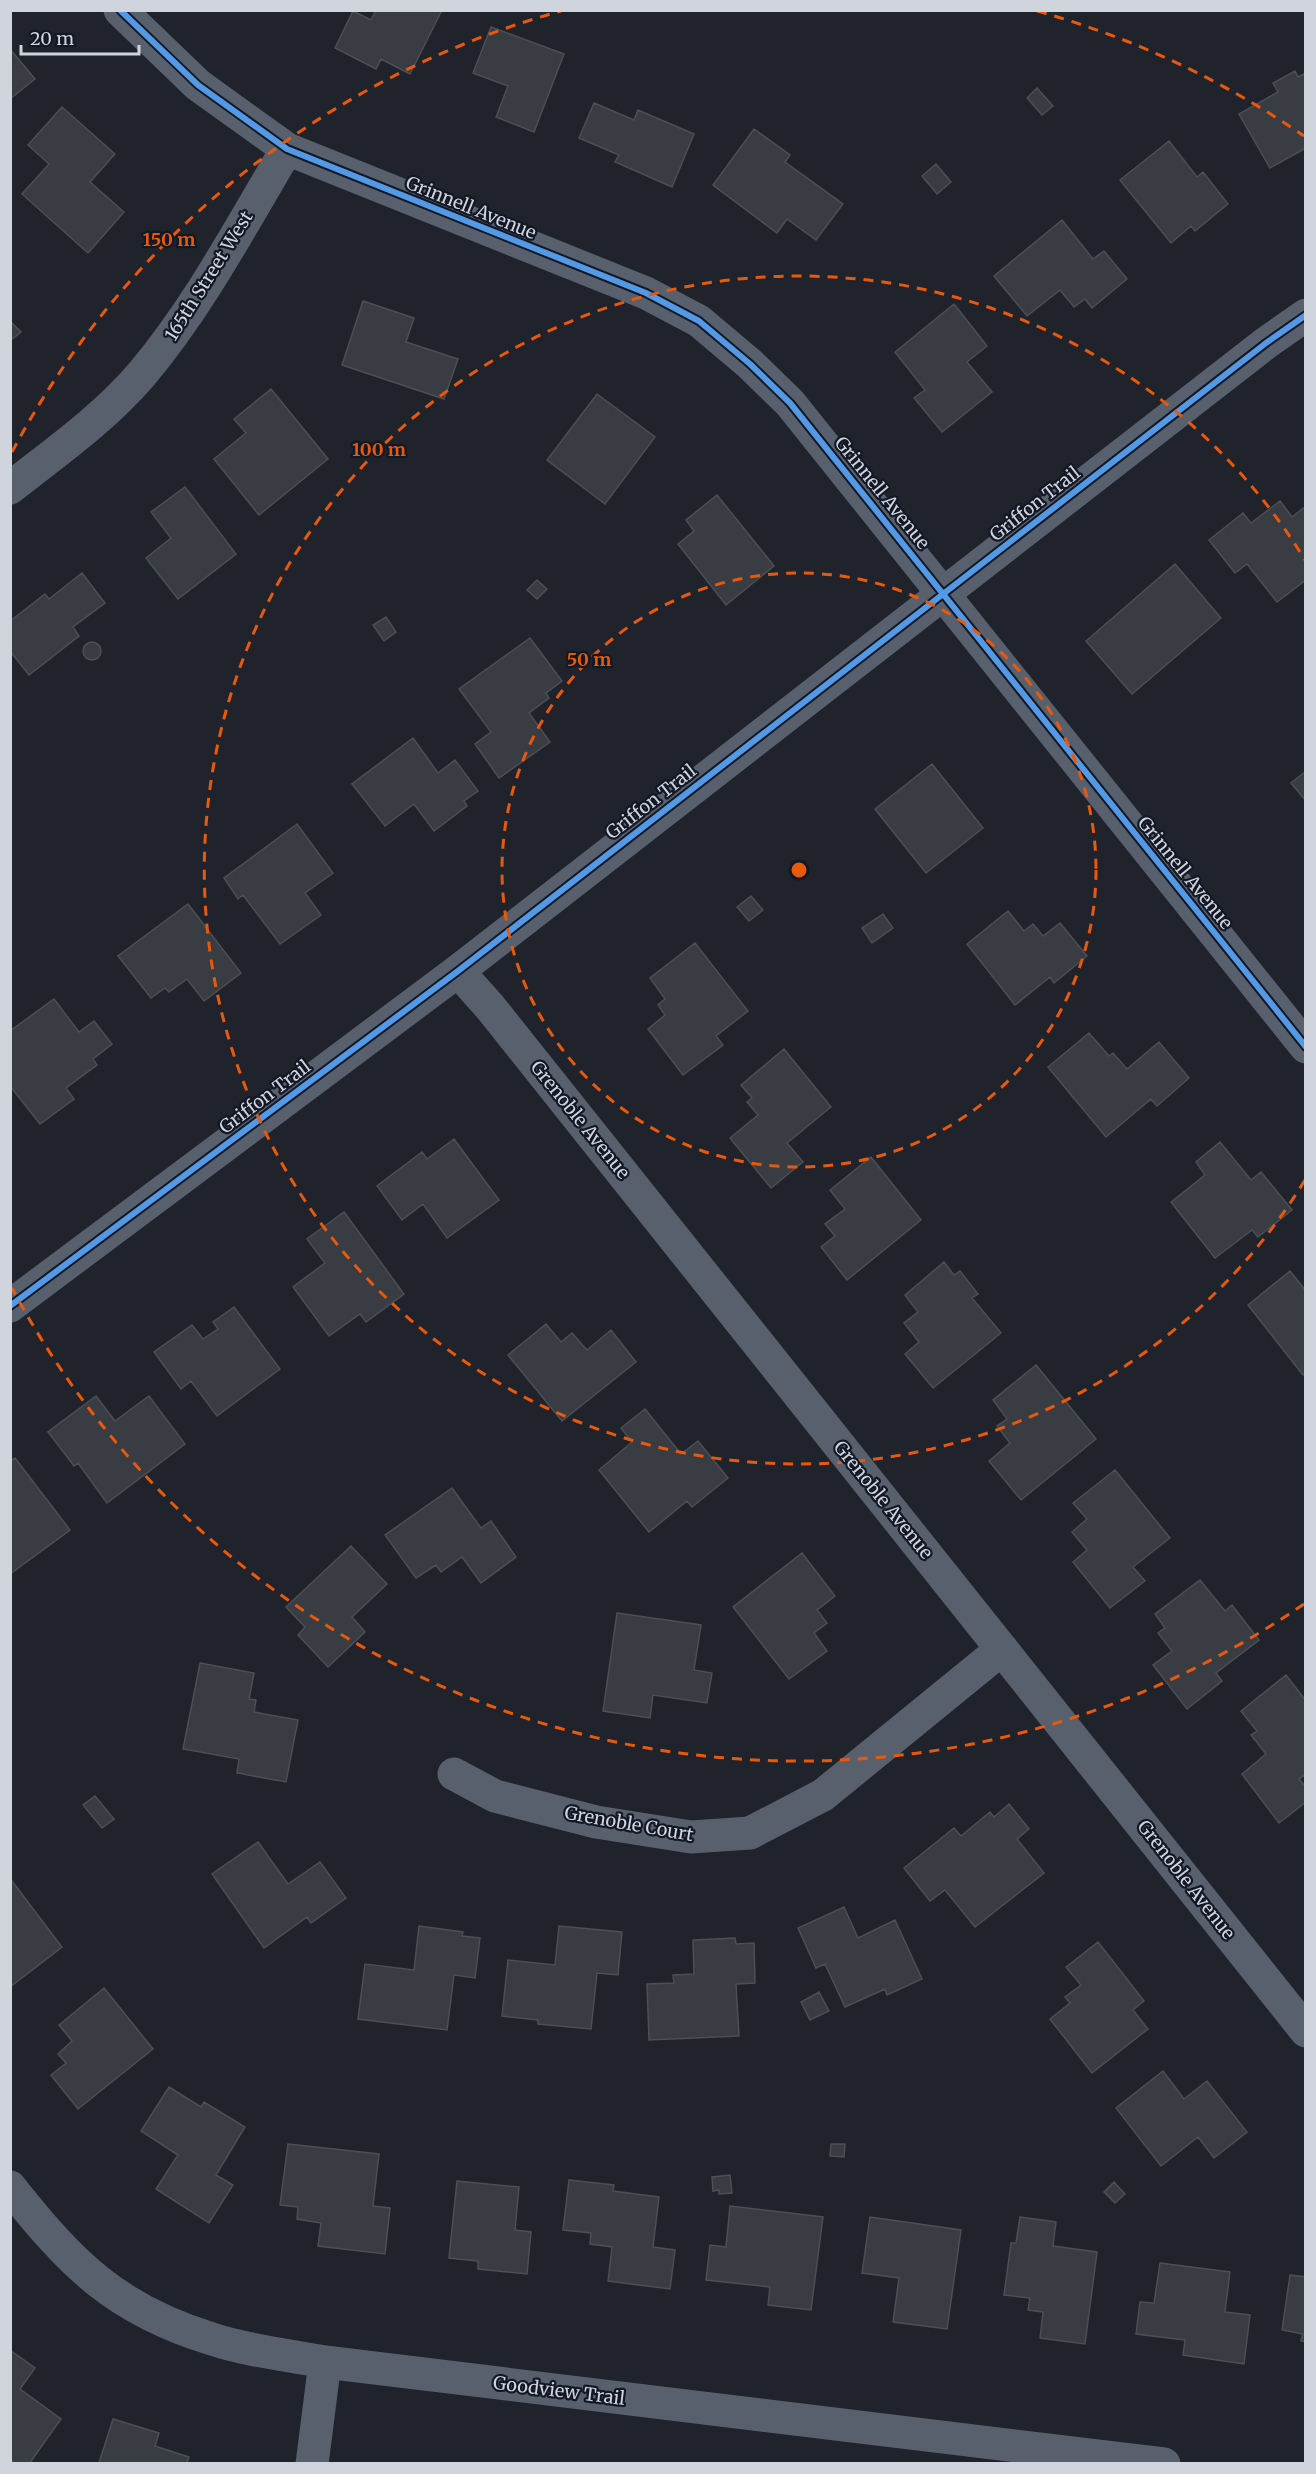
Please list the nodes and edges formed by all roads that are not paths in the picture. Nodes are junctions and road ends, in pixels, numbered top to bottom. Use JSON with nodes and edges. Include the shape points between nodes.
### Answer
{"nodes":[{"id":1,"x":120,"y":10,"type":"edge"},
{"id":2,"x":287,"y":149,"type":"junction"},
{"id":3,"x":1305,"y":315,"type":"edge"},
{"id":4,"x":10,"y":488,"type":"edge"},
{"id":5,"x":944,"y":595,"type":"junction"},
{"id":6,"x":458,"y":971,"type":"junction"},
{"id":7,"x":1305,"y":1047,"type":"edge"},
{"id":8,"x":10,"y":1306,"type":"edge"},
{"id":9,"x":1002,"y":1649,"type":"junction"},
{"id":10,"x":454,"y":1774,"type":"dead end"},
{"id":11,"x":1305,"y":2031,"type":"edge"},
{"id":12,"x":10,"y":2187,"type":"edge"},
{"id":13,"x":325,"y":2362,"type":"junction"},
{"id":14,"x":312,"y":2463,"type":"edge"},
{"id":15,"x":1164,"y":2463,"type":"edge"}],
"edges":[{"from":1,"to":2,"type":"street","name":"Grinnell Avenue","via":[[198,85]]},
{"from":2,"to":4,"type":"street","name":"165th Street West","via":[[185,320],[140,376],[92,424]]},
{"from":2,"to":5,"type":"street","name":"Grinnell Avenue","via":[[646,293],[699,321],[790,404]]},
{"from":3,"to":5,"type":"street","name":"Griffon Trail"},
{"from":5,"to":6,"type":"street","name":"Griffon Trail"},
{"from":5,"to":7,"type":"street","name":"Grinnell Avenue"},
{"from":6,"to":8,"type":"street","name":"Griffon Trail"},
{"from":6,"to":9,"type":"street","name":"Grenoble Avenue"},
{"from":9,"to":10,"type":"street","name":"Grenoble Court","via":[[823,1795],[750,1833],[691,1837],[597,1822],[495,1796]]},
{"from":9,"to":11,"type":"street","name":"Grenoble Avenue"},
{"from":12,"to":13,"type":"street","name":"Goodview Trail","via":[[77,2265],[134,2307],[214,2340]]},
{"from":13,"to":14,"type":"street"},
{"from":13,"to":15,"type":"street","name":"Goodview Trail"}]}
